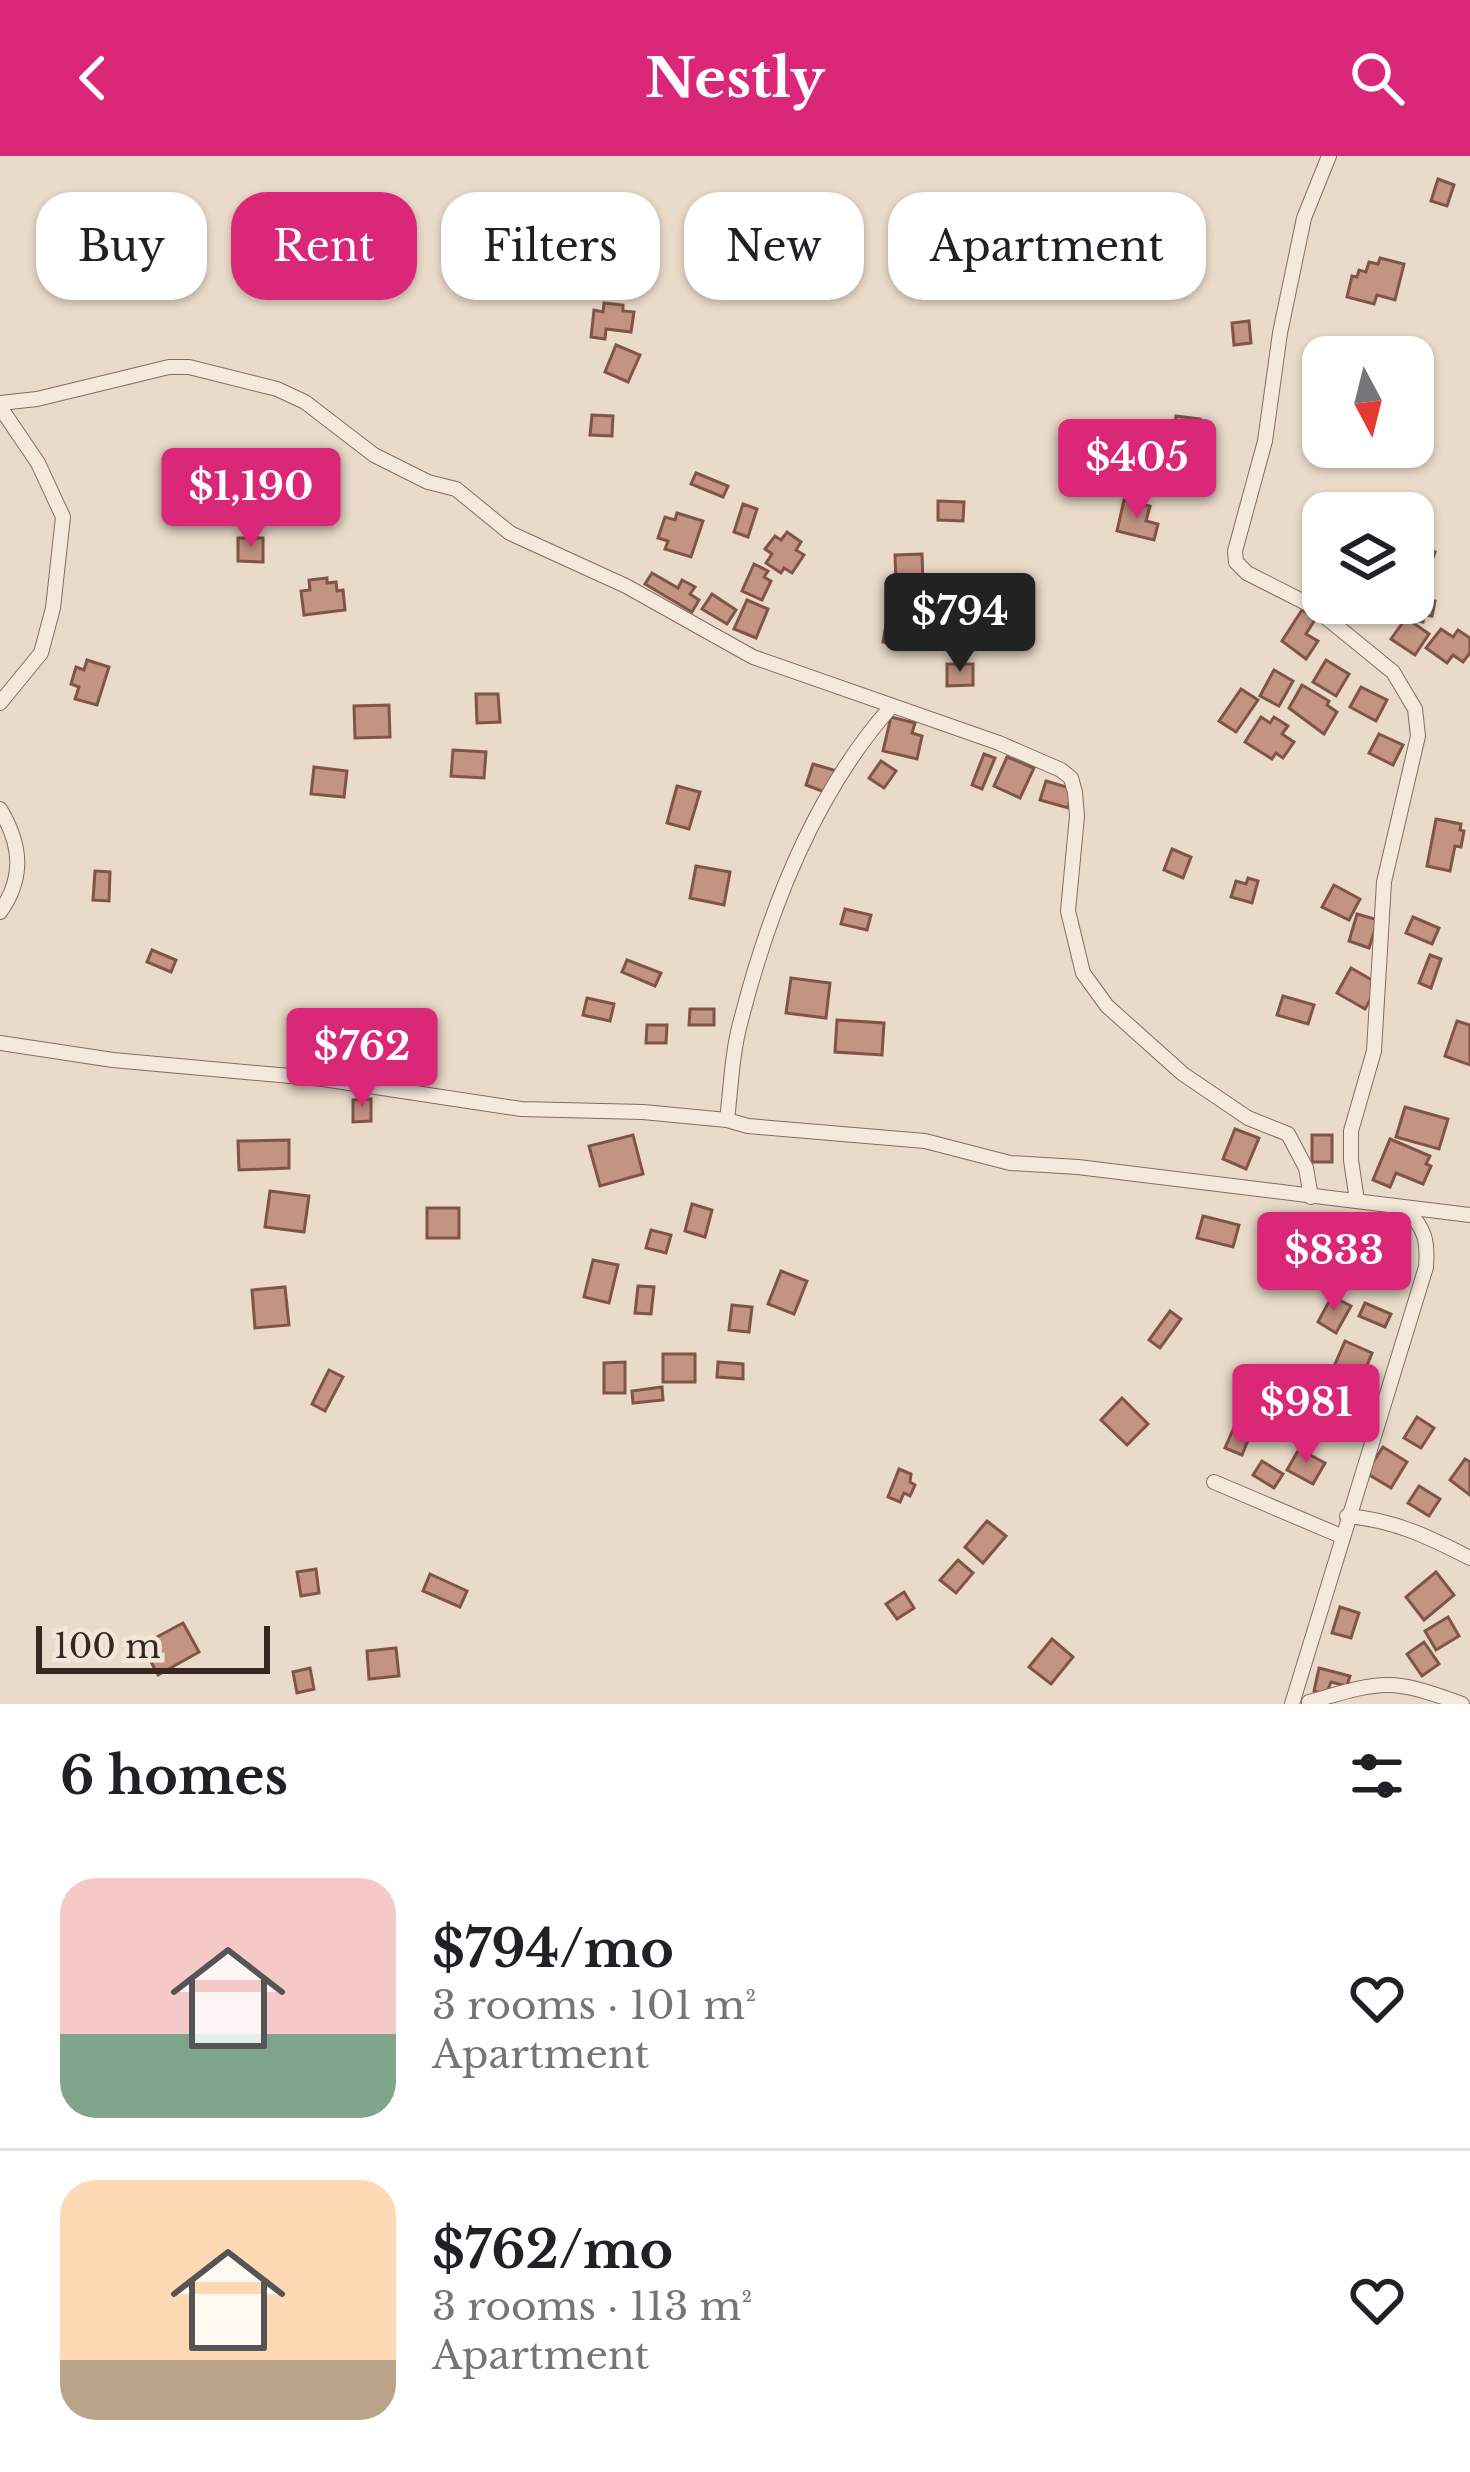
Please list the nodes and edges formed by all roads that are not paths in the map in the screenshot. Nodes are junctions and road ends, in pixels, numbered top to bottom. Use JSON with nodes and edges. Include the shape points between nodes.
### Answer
{"nodes":[{"id":1,"x":1330,"y":156,"type":"edge"},
{"id":2,"x":0,"y":405,"type":"edge"},
{"id":3,"x":0,"y":703,"type":"edge"},
{"id":4,"x":890,"y":708,"type":"junction"},
{"id":5,"x":0,"y":809,"type":"edge"},
{"id":6,"x":0,"y":912,"type":"edge"},
{"id":7,"x":0,"y":1043,"type":"edge"},
{"id":8,"x":727,"y":1120,"type":"junction"},
{"id":9,"x":1311,"y":1197,"type":"junction"},
{"id":10,"x":1357,"y":1201,"type":"junction"},
{"id":11,"x":1407,"y":1210,"type":"junction"},
{"id":12,"x":1470,"y":1215,"type":"edge"},
{"id":13,"x":1214,"y":1482,"type":"dead end"},
{"id":14,"x":1347,"y":1516,"type":"junction"},
{"id":15,"x":1341,"y":1536,"type":"junction"},
{"id":16,"x":1470,"y":1558,"type":"edge"},
{"id":17,"x":1302,"y":1702,"type":"edge"},
{"id":18,"x":1462,"y":1704,"type":"edge"}],
"edges":[{"from":1,"to":10,"type":"street","via":[[1304,218],[1265,441],[1235,551],[1247,573],[1312,607],[1393,672],[1415,710],[1418,736],[1384,882],[1374,1051],[1352,1131]]},
{"from":2,"to":3,"type":"street","via":[[63,517],[41,653]]},
{"from":2,"to":4,"type":"street","via":[[169,367],[277,389],[374,455],[456,489],[510,533],[754,657]]},
{"from":4,"to":8,"type":"street","via":[[826,801],[786,886],[740,1022]]},
{"from":4,"to":9,"type":"street","via":[[998,743],[1072,778],[1077,816],[1067,911],[1083,973],[1107,1006],[1183,1074],[1247,1118],[1288,1134]]},
{"from":5,"to":6,"type":"street","via":[[19,848]]},
{"from":7,"to":8,"type":"street","via":[[520,1109]]},
{"from":8,"to":9,"type":"street"},
{"from":9,"to":10,"type":"street"},
{"from":10,"to":11,"type":"street"},
{"from":11,"to":12,"type":"street"},
{"from":11,"to":14,"type":"street","via":[[1428,1242],[1426,1267]]},
{"from":13,"to":15,"type":"street"},
{"from":14,"to":15,"type":"street"},
{"from":14,"to":16,"type":"street","via":[[1418,1531]]},
{"from":15,"to":17,"type":"street"},
{"from":17,"to":18,"type":"street","via":[[1390,1683]]}]}
